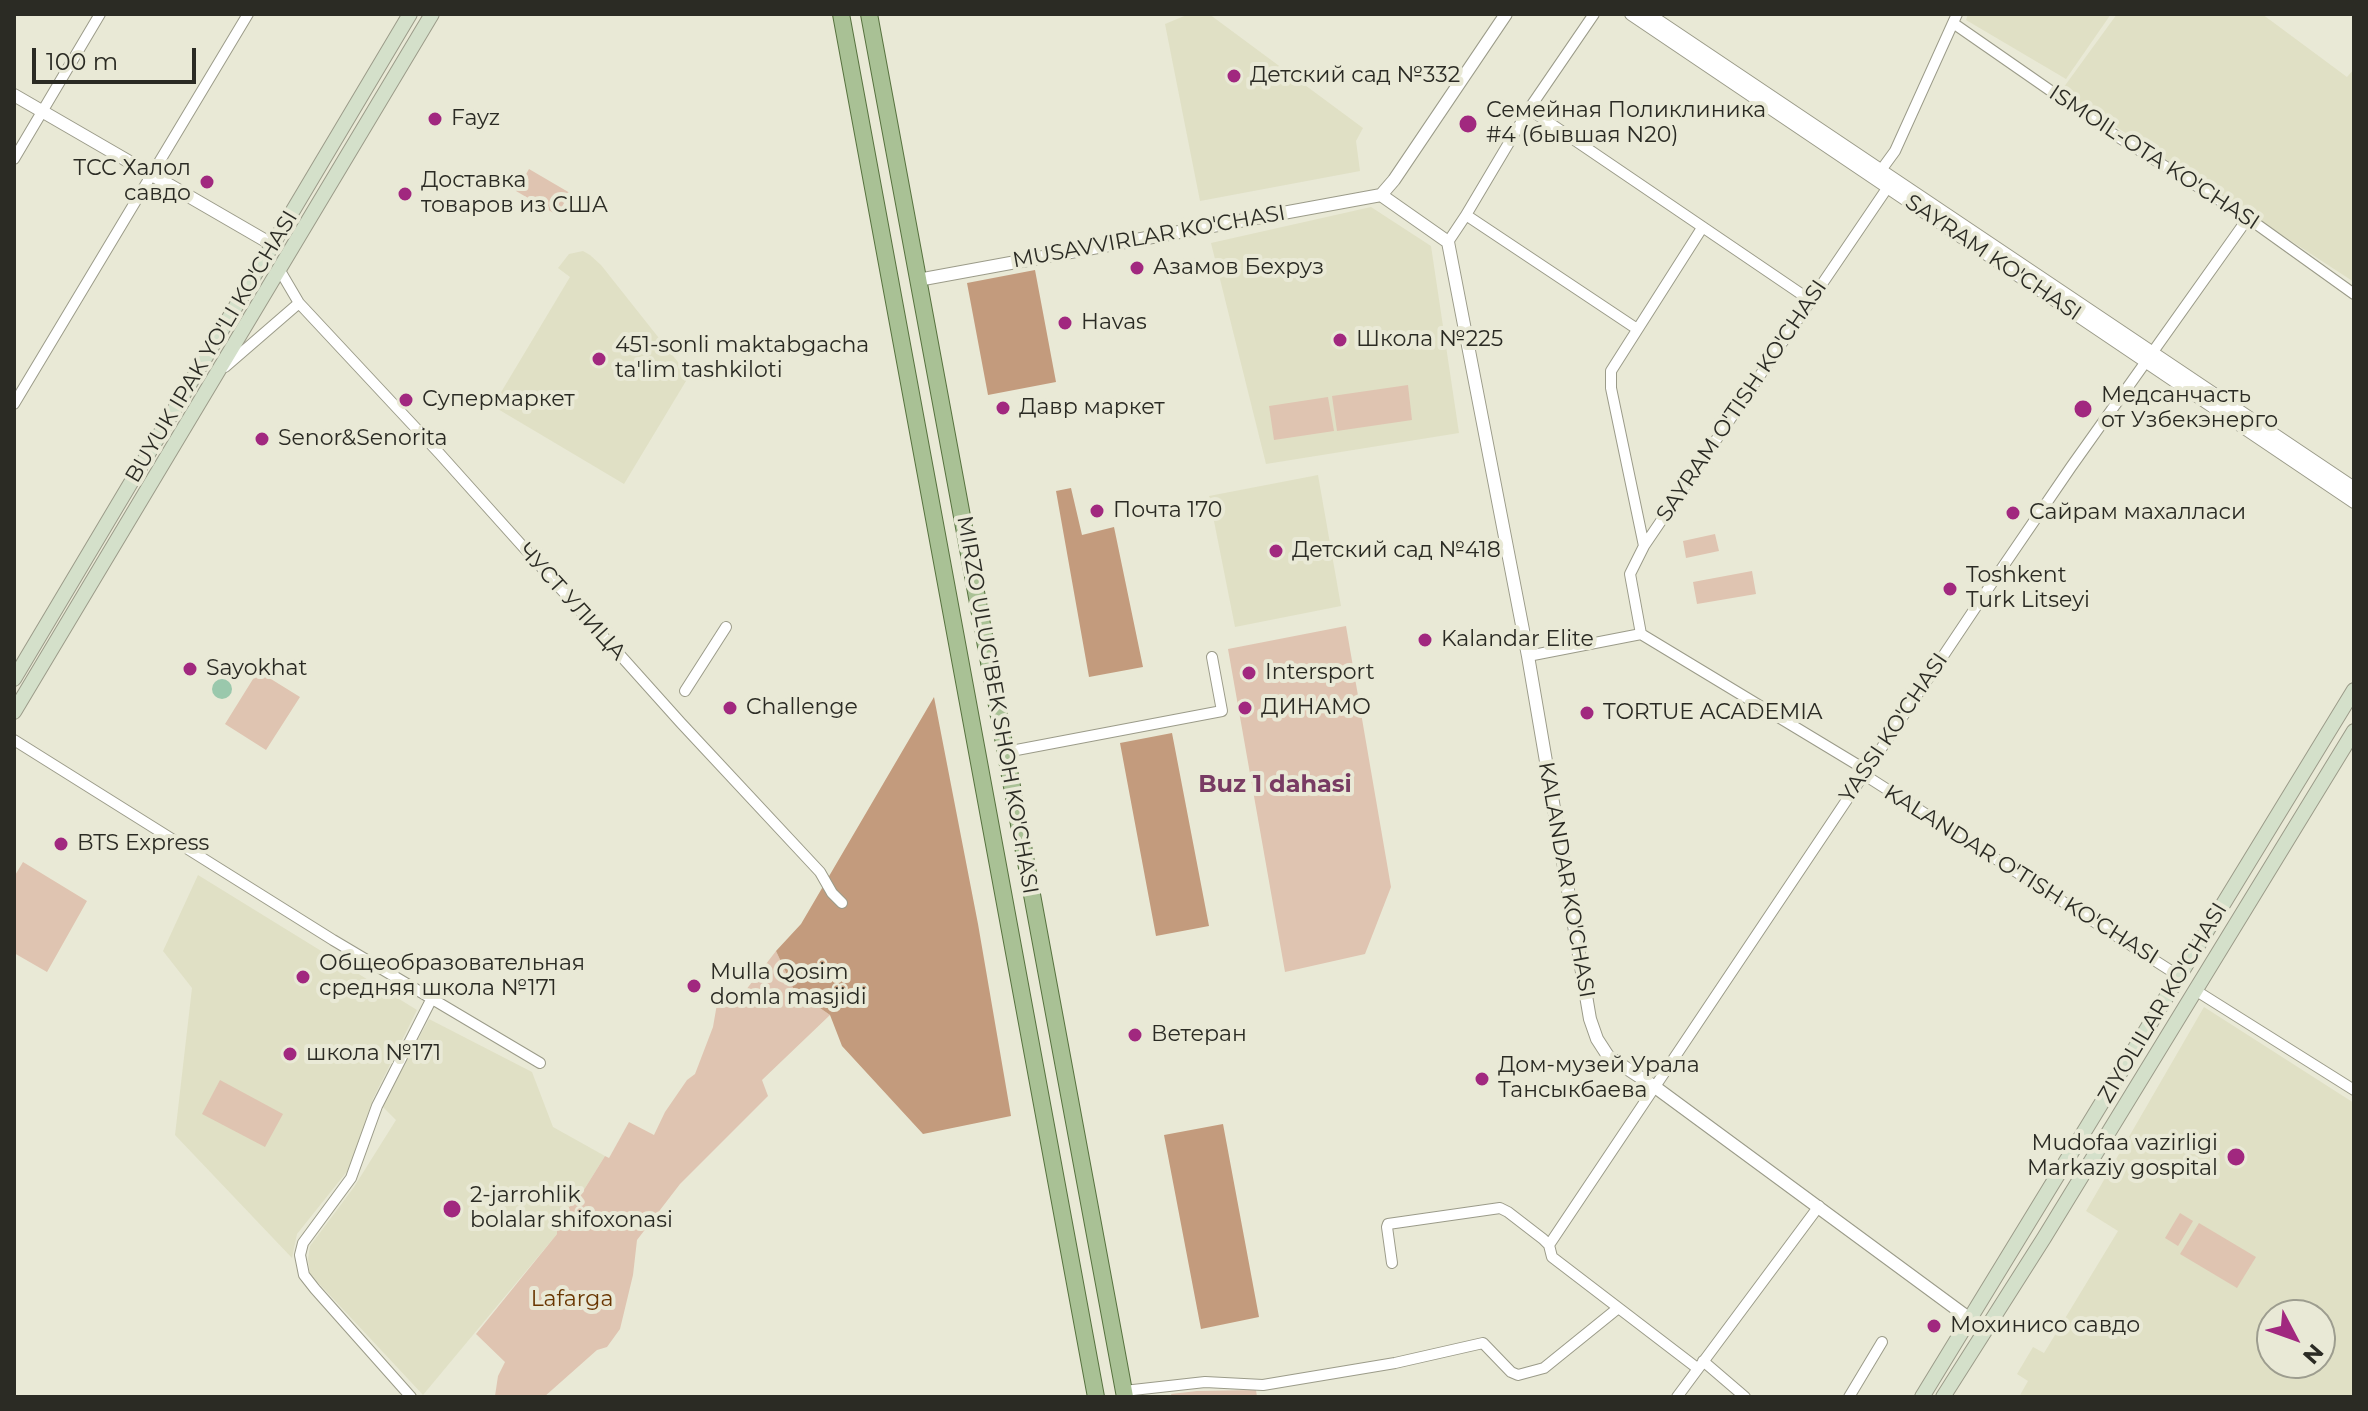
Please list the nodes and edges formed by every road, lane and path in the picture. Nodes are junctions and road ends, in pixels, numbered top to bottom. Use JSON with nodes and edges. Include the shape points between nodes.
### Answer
{"nodes":[{"id":1,"x":100,"y":14,"type":"edge"},
{"id":2,"x":248,"y":14,"type":"edge"},
{"id":3,"x":410,"y":14,"type":"edge"},
{"id":4,"x":841,"y":14,"type":"edge"},
{"id":5,"x":869,"y":14,"type":"edge"},
{"id":6,"x":1506,"y":14,"type":"edge"},
{"id":7,"x":1594,"y":14,"type":"edge"},
{"id":8,"x":1631,"y":14,"type":"edge"},
{"id":9,"x":1648,"y":14,"type":"edge"},
{"id":10,"x":1955,"y":18,"type":"edge"},
{"id":11,"x":428,"y":19,"type":"edge"},
{"id":12,"x":14,"y":95,"type":"edge"},
{"id":13,"x":1529,"y":109,"type":"junction"},
{"id":14,"x":43,"y":111,"type":"junction"},
{"id":15,"x":14,"y":159,"type":"edge"},
{"id":16,"x":151,"y":174,"type":"junction"},
{"id":17,"x":1878,"y":175,"type":"junction"},
{"id":18,"x":1890,"y":183,"type":"junction"},
{"id":19,"x":1381,"y":195,"type":"junction"},
{"id":20,"x":1466,"y":215,"type":"junction"},
{"id":21,"x":2248,"y":218,"type":"junction"},
{"id":22,"x":1702,"y":228,"type":"junction"},
{"id":23,"x":1448,"y":242,"type":"junction"},
{"id":24,"x":273,"y":245,"type":"junction"},
{"id":25,"x":290,"y":250,"type":"junction"},
{"id":26,"x":279,"y":269,"type":"junction"},
{"id":27,"x":918,"y":280,"type":"junction"},
{"id":28,"x":2354,"y":294,"type":"edge"},
{"id":29,"x":1810,"y":300,"type":"junction"},
{"id":30,"x":299,"y":303,"type":"junction"},
{"id":31,"x":1637,"y":329,"type":"junction"},
{"id":32,"x":2149,"y":357,"type":"junction"},
{"id":33,"x":933,"y":362,"type":"junction"},
{"id":34,"x":906,"y":366,"type":"junction"},
{"id":35,"x":216,"y":374,"type":"junction"},
{"id":36,"x":14,"y":404,"type":"edge"},
{"id":37,"x":2354,"y":488,"type":"edge"},
{"id":38,"x":2354,"y":502,"type":"edge"},
{"id":39,"x":1644,"y":546,"type":"junction"},
{"id":40,"x":726,"y":627,"type":"dead end"},
{"id":41,"x":1641,"y":634,"type":"junction"},
{"id":42,"x":1528,"y":656,"type":"junction"},
{"id":43,"x":1212,"y":657,"type":"dead end"},
{"id":44,"x":14,"y":679,"type":"edge"},
{"id":45,"x":2354,"y":690,"type":"edge"},
{"id":46,"x":685,"y":691,"type":"dead end"},
{"id":47,"x":14,"y":712,"type":"edge"},
{"id":48,"x":2354,"y":731,"type":"edge"},
{"id":49,"x":14,"y":740,"type":"edge"},
{"id":50,"x":1006,"y":752,"type":"junction"},
{"id":51,"x":1864,"y":772,"type":"junction"},
{"id":52,"x":2295,"y":786,"type":"junction"},
{"id":53,"x":2314,"y":797,"type":"junction"},
{"id":54,"x":842,"y":903,"type":"dead end"},
{"id":55,"x":2179,"y":976,"type":"junction"},
{"id":56,"x":2195,"y":990,"type":"junction"},
{"id":57,"x":431,"y":1000,"type":"junction"},
{"id":58,"x":2132,"y":1053,"type":"junction"},
{"id":59,"x":540,"y":1063,"type":"dead end"},
{"id":60,"x":2149,"y":1063,"type":"junction"},
{"id":61,"x":1655,"y":1087,"type":"junction"},
{"id":62,"x":2354,"y":1090,"type":"edge"},
{"id":63,"x":1819,"y":1206,"type":"junction"},
{"id":64,"x":1549,"y":1245,"type":"junction"},
{"id":65,"x":1392,"y":1263,"type":"dead end"},
{"id":66,"x":1617,"y":1309,"type":"junction"},
{"id":67,"x":1970,"y":1319,"type":"junction"},
{"id":68,"x":1987,"y":1328,"type":"junction"},
{"id":69,"x":1882,"y":1342,"type":"dead end"},
{"id":70,"x":1700,"y":1365,"type":"junction"},
{"id":71,"x":1125,"y":1394,"type":"edge"},
{"id":72,"x":411,"y":1397,"type":"edge"},
{"id":73,"x":1096,"y":1397,"type":"edge"},
{"id":74,"x":1677,"y":1397,"type":"edge"},
{"id":75,"x":1745,"y":1397,"type":"edge"},
{"id":76,"x":1849,"y":1397,"type":"edge"},
{"id":77,"x":1922,"y":1397,"type":"edge"},
{"id":78,"x":1943,"y":1397,"type":"edge"}],
"edges":[{"from":1,"to":14,"type":"street"},
{"from":2,"to":16,"type":"street"},
{"from":3,"to":24,"type":"main road","name":"BUYUK IPAK YO'LI KO'CHASI"},
{"from":4,"to":34,"type":"main road","name":"MIRZO ULUG'BEK SHOH KO'CHASI"},
{"from":5,"to":27,"type":"main road","name":"MIRZO ULUG'BEK SHOH KO'CHASI"},
{"from":6,"to":19,"type":"street"},
{"from":7,"to":13,"type":"street"},
{"from":8,"to":17,"type":"street","name":"SAYRAM KO'CHASI"},
{"from":9,"to":17,"type":"street","name":"SAYRAM KO'CHASI"},
{"from":10,"to":17,"type":"street","via":[[1895,151]]},
{"from":10,"to":21,"type":"street","name":"ISMOIL-OTA KO'CHASI","via":[[2110,132]]},
{"from":11,"to":25,"type":"main road","name":"BUYUK IPAK YO'LI KO'CHASI"},
{"from":12,"to":14,"type":"street"},
{"from":13,"to":20,"type":"street"},
{"from":13,"to":22,"type":"street"},
{"from":14,"to":15,"type":"street"},
{"from":14,"to":16,"type":"street"},
{"from":16,"to":24,"type":"street"},
{"from":16,"to":36,"type":"street"},
{"from":17,"to":18,"type":"street","name":"SAYRAM KO'CHASI"},
{"from":18,"to":29,"type":"street","name":"SAYRAM O'TISH KO'CHASI"},
{"from":18,"to":32,"type":"street","name":"SAYRAM KO'CHASI"},
{"from":19,"to":23,"type":"street"},
{"from":19,"to":27,"type":"street","name":"MUSAVVIRLAR KO'CHASI"},
{"from":20,"to":23,"type":"street"},
{"from":20,"to":31,"type":"street"},
{"from":21,"to":28,"type":"street","name":"ISMOIL-OTA KO'CHASI"},
{"from":21,"to":32,"type":"street","name":"YASSI KO'CHASI"},
{"from":22,"to":29,"type":"street"},
{"from":22,"to":31,"type":"street"},
{"from":23,"to":42,"type":"street","name":"KALANDAR KO'CHASI"},
{"from":24,"to":25,"type":"main road"},
{"from":24,"to":26,"type":"main road"},
{"from":24,"to":44,"type":"main road","name":"BUYUK IPAK YO'LI KO'CHASI"},
{"from":25,"to":26,"type":"main road","name":"BUYUK IPAK YO'LI KO'CHASI"},
{"from":26,"to":30,"type":"street","name":"ЧУСТ УЛИЦА"},
{"from":26,"to":35,"type":"main road","name":"BUYUK IPAK YO'LI KO'CHASI"},
{"from":27,"to":33,"type":"main road","name":"MIRZO ULUG'BEK SHOH KO'CHASI"},
{"from":29,"to":39,"type":"street","name":"SAYRAM O'TISH KO'CHASI"},
{"from":30,"to":35,"type":"street"},
{"from":30,"to":54,"type":"street","name":"ЧУСТ УЛИЦА","via":[[820,872]]},
{"from":31,"to":39,"type":"street","via":[[1610,376]]},
{"from":32,"to":37,"type":"street","name":"SAYRAM KO'CHASI"},
{"from":32,"to":38,"type":"street","name":"SAYRAM KO'CHASI"},
{"from":32,"to":51,"type":"street","name":"YASSI KO'CHASI"},
{"from":33,"to":34,"type":"main road"},
{"from":33,"to":50,"type":"main road","name":"MIRZO ULUG'BEK SHOH KO'CHASI"},
{"from":34,"to":73,"type":"main road","name":"MIRZO ULUG'BEK SHOH KO'CHASI"},
{"from":35,"to":47,"type":"main road","name":"BUYUK IPAK YO'LI KO'CHASI"},
{"from":39,"to":41,"type":"street","name":"SAYRAM O'TISH KO'CHASI","via":[[1630,574]]},
{"from":40,"to":46,"type":"street"},
{"from":41,"to":42,"type":"street"},
{"from":41,"to":51,"type":"street","name":"KALANDAR O'TISH KO'CHASI"},
{"from":42,"to":61,"type":"street","name":"KALANDAR KO'CHASI","via":[[1590,1019],[1608,1056]]},
{"from":43,"to":50,"type":"street","via":[[1222,711]]},
{"from":45,"to":52,"type":"main road","name":"ZIYOLILAR KO'CHASI"},
{"from":48,"to":53,"type":"main road","name":"ZIYOLILAR KO'CHASI"},
{"from":49,"to":57,"type":"street"},
{"from":50,"to":71,"type":"main road","name":"MIRZO ULUG'BEK SHOH KO'CHASI"},
{"from":51,"to":55,"type":"street","name":"KALANDAR O'TISH KO'CHASI"},
{"from":51,"to":61,"type":"street","name":"YASSI KO'CHASI"},
{"from":52,"to":53,"type":"main road"},
{"from":52,"to":55,"type":"main road","name":"ZIYOLILAR KO'CHASI"},
{"from":53,"to":56,"type":"main road","name":"ZIYOLILAR KO'CHASI"},
{"from":55,"to":58,"type":"main road","name":"ZIYOLILAR KO'CHASI"},
{"from":56,"to":60,"type":"main road","name":"ZIYOLILAR KO'CHASI"},
{"from":56,"to":62,"type":"street"},
{"from":57,"to":59,"type":"street"},
{"from":57,"to":72,"type":"street","via":[[377,1106],[357,1167],[303,1243],[300,1255],[304,1275]]},
{"from":58,"to":60,"type":"main road"},
{"from":58,"to":67,"type":"main road","name":"ZIYOLILAR KO'CHASI"},
{"from":60,"to":68,"type":"main road","name":"ZIYOLILAR KO'CHASI"},
{"from":61,"to":63,"type":"street","name":"KALANDAR KO'CHASI"},
{"from":61,"to":64,"type":"street","name":"YASSI KO'CHASI"},
{"from":63,"to":67,"type":"street","name":"KALANDAR KO'CHASI"},
{"from":63,"to":70,"type":"street"},
{"from":64,"to":65,"type":"street","via":[[1508,1212],[1489,1209],[1388,1224]]},
{"from":64,"to":66,"type":"street","via":[[1552,1257]]},
{"from":66,"to":70,"type":"street"},
{"from":66,"to":71,"type":"street","via":[[1544,1368],[1518,1375],[1483,1343],[1263,1385],[1205,1382]]},
{"from":67,"to":68,"type":"street","name":"KALANDAR KO'CHASI"},
{"from":67,"to":77,"type":"main road","name":"ZIYOLILAR KO'CHASI"},
{"from":68,"to":78,"type":"main road","name":"ZIYOLILAR KO'CHASI"},
{"from":69,"to":76,"type":"street"},
{"from":70,"to":74,"type":"street"},
{"from":70,"to":75,"type":"street"}]}
